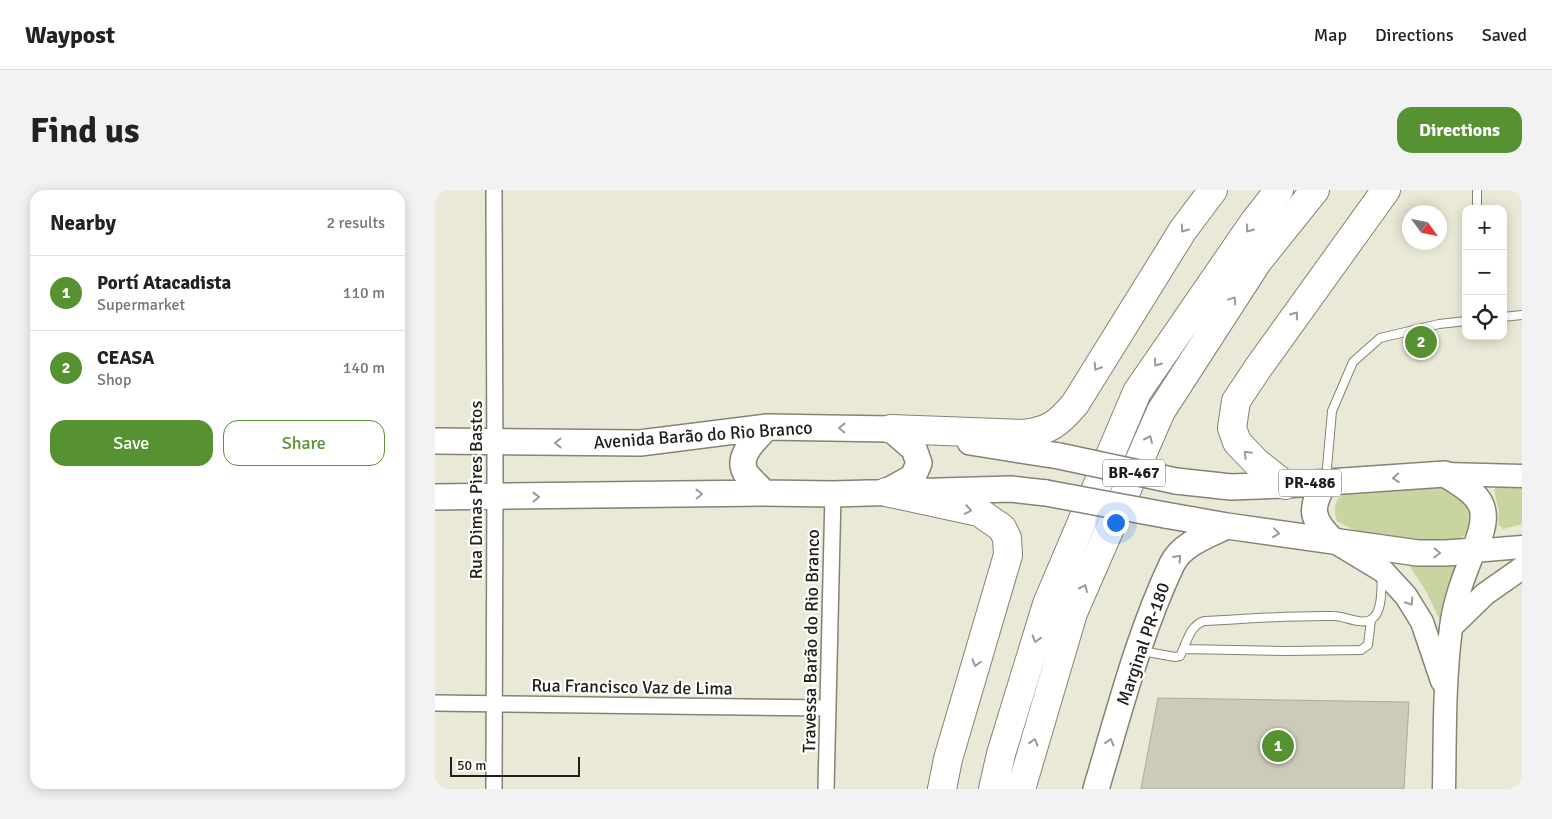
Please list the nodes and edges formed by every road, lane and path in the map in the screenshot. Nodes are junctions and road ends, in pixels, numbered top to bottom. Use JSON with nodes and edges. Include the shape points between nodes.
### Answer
{"nodes":[{"id":1,"x":494,"y":190,"type":"edge"},
{"id":2,"x":1213,"y":190,"type":"edge"},
{"id":3,"x":1279,"y":190,"type":"edge"},
{"id":4,"x":1315,"y":190,"type":"edge"},
{"id":5,"x":1386,"y":190,"type":"edge"},
{"id":6,"x":1477,"y":190,"type":"edge"},
{"id":7,"x":1477,"y":205,"type":"edge"},
{"id":8,"x":1522,"y":315,"type":"edge"},
{"id":9,"x":1507,"y":317,"type":"edge"},
{"id":10,"x":1462,"y":321,"type":"edge"},
{"id":11,"x":767,"y":427,"type":"junction"},
{"id":12,"x":891,"y":429,"type":"junction"},
{"id":13,"x":435,"y":442,"type":"edge"},
{"id":14,"x":494,"y":442,"type":"junction"},
{"id":15,"x":1445,"y":474,"type":"junction"},
{"id":16,"x":1522,"y":476,"type":"edge"},
{"id":17,"x":1325,"y":482,"type":"junction"},
{"id":18,"x":1285,"y":485,"type":"junction"},
{"id":19,"x":764,"y":492,"type":"junction"},
{"id":20,"x":886,"y":492,"type":"junction"},
{"id":21,"x":833,"y":494,"type":"junction"},
{"id":22,"x":435,"y":497,"type":"edge"},
{"id":23,"x":495,"y":498,"type":"junction"},
{"id":24,"x":1227,"y":526,"type":"junction"},
{"id":25,"x":1332,"y":540,"type":"junction"},
{"id":26,"x":1522,"y":548,"type":"edge"},
{"id":27,"x":1474,"y":551,"type":"junction"},
{"id":28,"x":1522,"y":568,"type":"edge"},
{"id":29,"x":1383,"y":571,"type":"junction"},
{"id":30,"x":1371,"y":620,"type":"junction"},
{"id":31,"x":1451,"y":627,"type":"junction"},
{"id":32,"x":1183,"y":649,"type":"junction"},
{"id":33,"x":1137,"y":651,"type":"junction"},
{"id":34,"x":1445,"y":690,"type":"junction"},
{"id":35,"x":435,"y":703,"type":"edge"},
{"id":36,"x":494,"y":704,"type":"junction"},
{"id":37,"x":828,"y":708,"type":"junction"},
{"id":38,"x":494,"y":789,"type":"edge"},
{"id":39,"x":826,"y":789,"type":"edge"},
{"id":40,"x":942,"y":789,"type":"edge"},
{"id":41,"x":993,"y":789,"type":"edge"},
{"id":42,"x":1021,"y":789,"type":"edge"},
{"id":43,"x":1096,"y":789,"type":"edge"},
{"id":44,"x":1445,"y":789,"type":"edge"}],
"edges":[{"from":1,"to":14,"type":"street","name":"Rua Dimas Pires Bastos"},
{"from":2,"to":12,"type":"highway","one_way":true,"via":[[1183,230],[1075,404],[1062,419],[1042,432],[1023,434]]},
{"from":3,"to":41,"type":"highway","number":"BR-467","one_way":true,"via":[[1137,392],[1047,604]]},
{"from":42,"to":4,"type":"highway","number":"BR-467","one_way":true,"via":[[1073,613],[1161,411],[1258,261]]},
{"from":18,"to":5,"type":"highway","one_way":true,"via":[[1237,442],[1232,428],[1236,401]]},
{"from":6,"to":7,"type":"lane"},
{"from":8,"to":9,"type":"lane"},
{"from":10,"to":17,"type":"lane","via":[[1379,338],[1353,362],[1332,411]]},
{"from":12,"to":11,"type":"main road","name":"Avenida Barão do Rio Branco","one_way":true},
{"from":11,"to":14,"type":"main road","name":"Avenida Barão do Rio Branco","one_way":true,"via":[[640,443]]},
{"from":11,"to":19,"type":"main road","via":[[748,448],[743,460],[746,474]]},
{"from":12,"to":18,"type":"main road","name":"Avenida Barão do Rio Branco","number":"PR-486","bridge":true,"via":[[1059,456],[1176,480],[1231,486]]},
{"from":12,"to":20,"type":"main road","via":[[914,449],[919,463],[913,477]]},
{"from":13,"to":14,"type":"main road","name":"Avenida Barão do Rio Branco"},
{"from":14,"to":23,"type":"street","name":"Rua Dimas Pires Bastos"},
{"from":15,"to":16,"type":"street","number":"PR-486"},
{"from":15,"to":17,"type":"main road","number":"PR-486","one_way":true},
{"from":15,"to":27,"type":"main road","via":[[1467,488],[1483,511],[1482,531]]},
{"from":17,"to":18,"type":"main road","number":"PR-486"},
{"from":17,"to":25,"type":"main road","via":[[1315,502],[1315,516],[1319,527]]},
{"from":19,"to":21,"type":"main road"},
{"from":23,"to":19,"type":"main road","one_way":true},
{"from":20,"to":21,"type":"main road"},
{"from":20,"to":24,"type":"main road","bridge":true,"via":[[1011,489]]},
{"from":20,"to":40,"type":"highway","one_way":true,"via":[[979,512],[1002,528],[1007,538],[1007,555]]},
{"from":21,"to":37,"type":"street","name":"Travessa Barão do Rio Branco"},
{"from":22,"to":23,"type":"main road"},
{"from":23,"to":36,"type":"street","name":"Rua Dimas Pires Bastos"},
{"from":24,"to":25,"type":"main road","one_way":true},
{"from":33,"to":24,"type":"main road","name":"Marginal PR-180","one_way":true,"via":[[1175,560],[1196,541]]},
{"from":25,"to":27,"type":"main road","one_way":true,"via":[[1418,553]]},
{"from":25,"to":29,"type":"street"},
{"from":26,"to":27,"type":"street"},
{"from":27,"to":31,"type":"street","via":[[1459,589]]},
{"from":28,"to":31,"type":"street","via":[[1485,594]]},
{"from":29,"to":30,"type":"lane","via":[[1379,608]]},
{"from":29,"to":34,"type":"street","one_way":true,"via":[[1406,596],[1422,622]]},
{"from":30,"to":32,"type":"lane","via":[[1362,622],[1336,616],[1204,620],[1193,627]]},
{"from":30,"to":32,"type":"lane","via":[[1368,645],[1361,650]]},
{"from":31,"to":34,"type":"street"},
{"from":32,"to":33,"type":"lane","via":[[1180,656],[1175,657]]},
{"from":43,"to":33,"type":"main road","name":"Marginal PR-180","one_way":true},
{"from":34,"to":44,"type":"street"},
{"from":35,"to":36,"type":"street","name":"Rua Francisco Vaz de Lima"},
{"from":36,"to":37,"type":"street","name":"Rua Francisco Vaz de Lima"},
{"from":36,"to":38,"type":"street","name":"Rua Dimas Pires Bastos"},
{"from":37,"to":39,"type":"street","name":"Travessa Barão do Rio Branco"}]}
